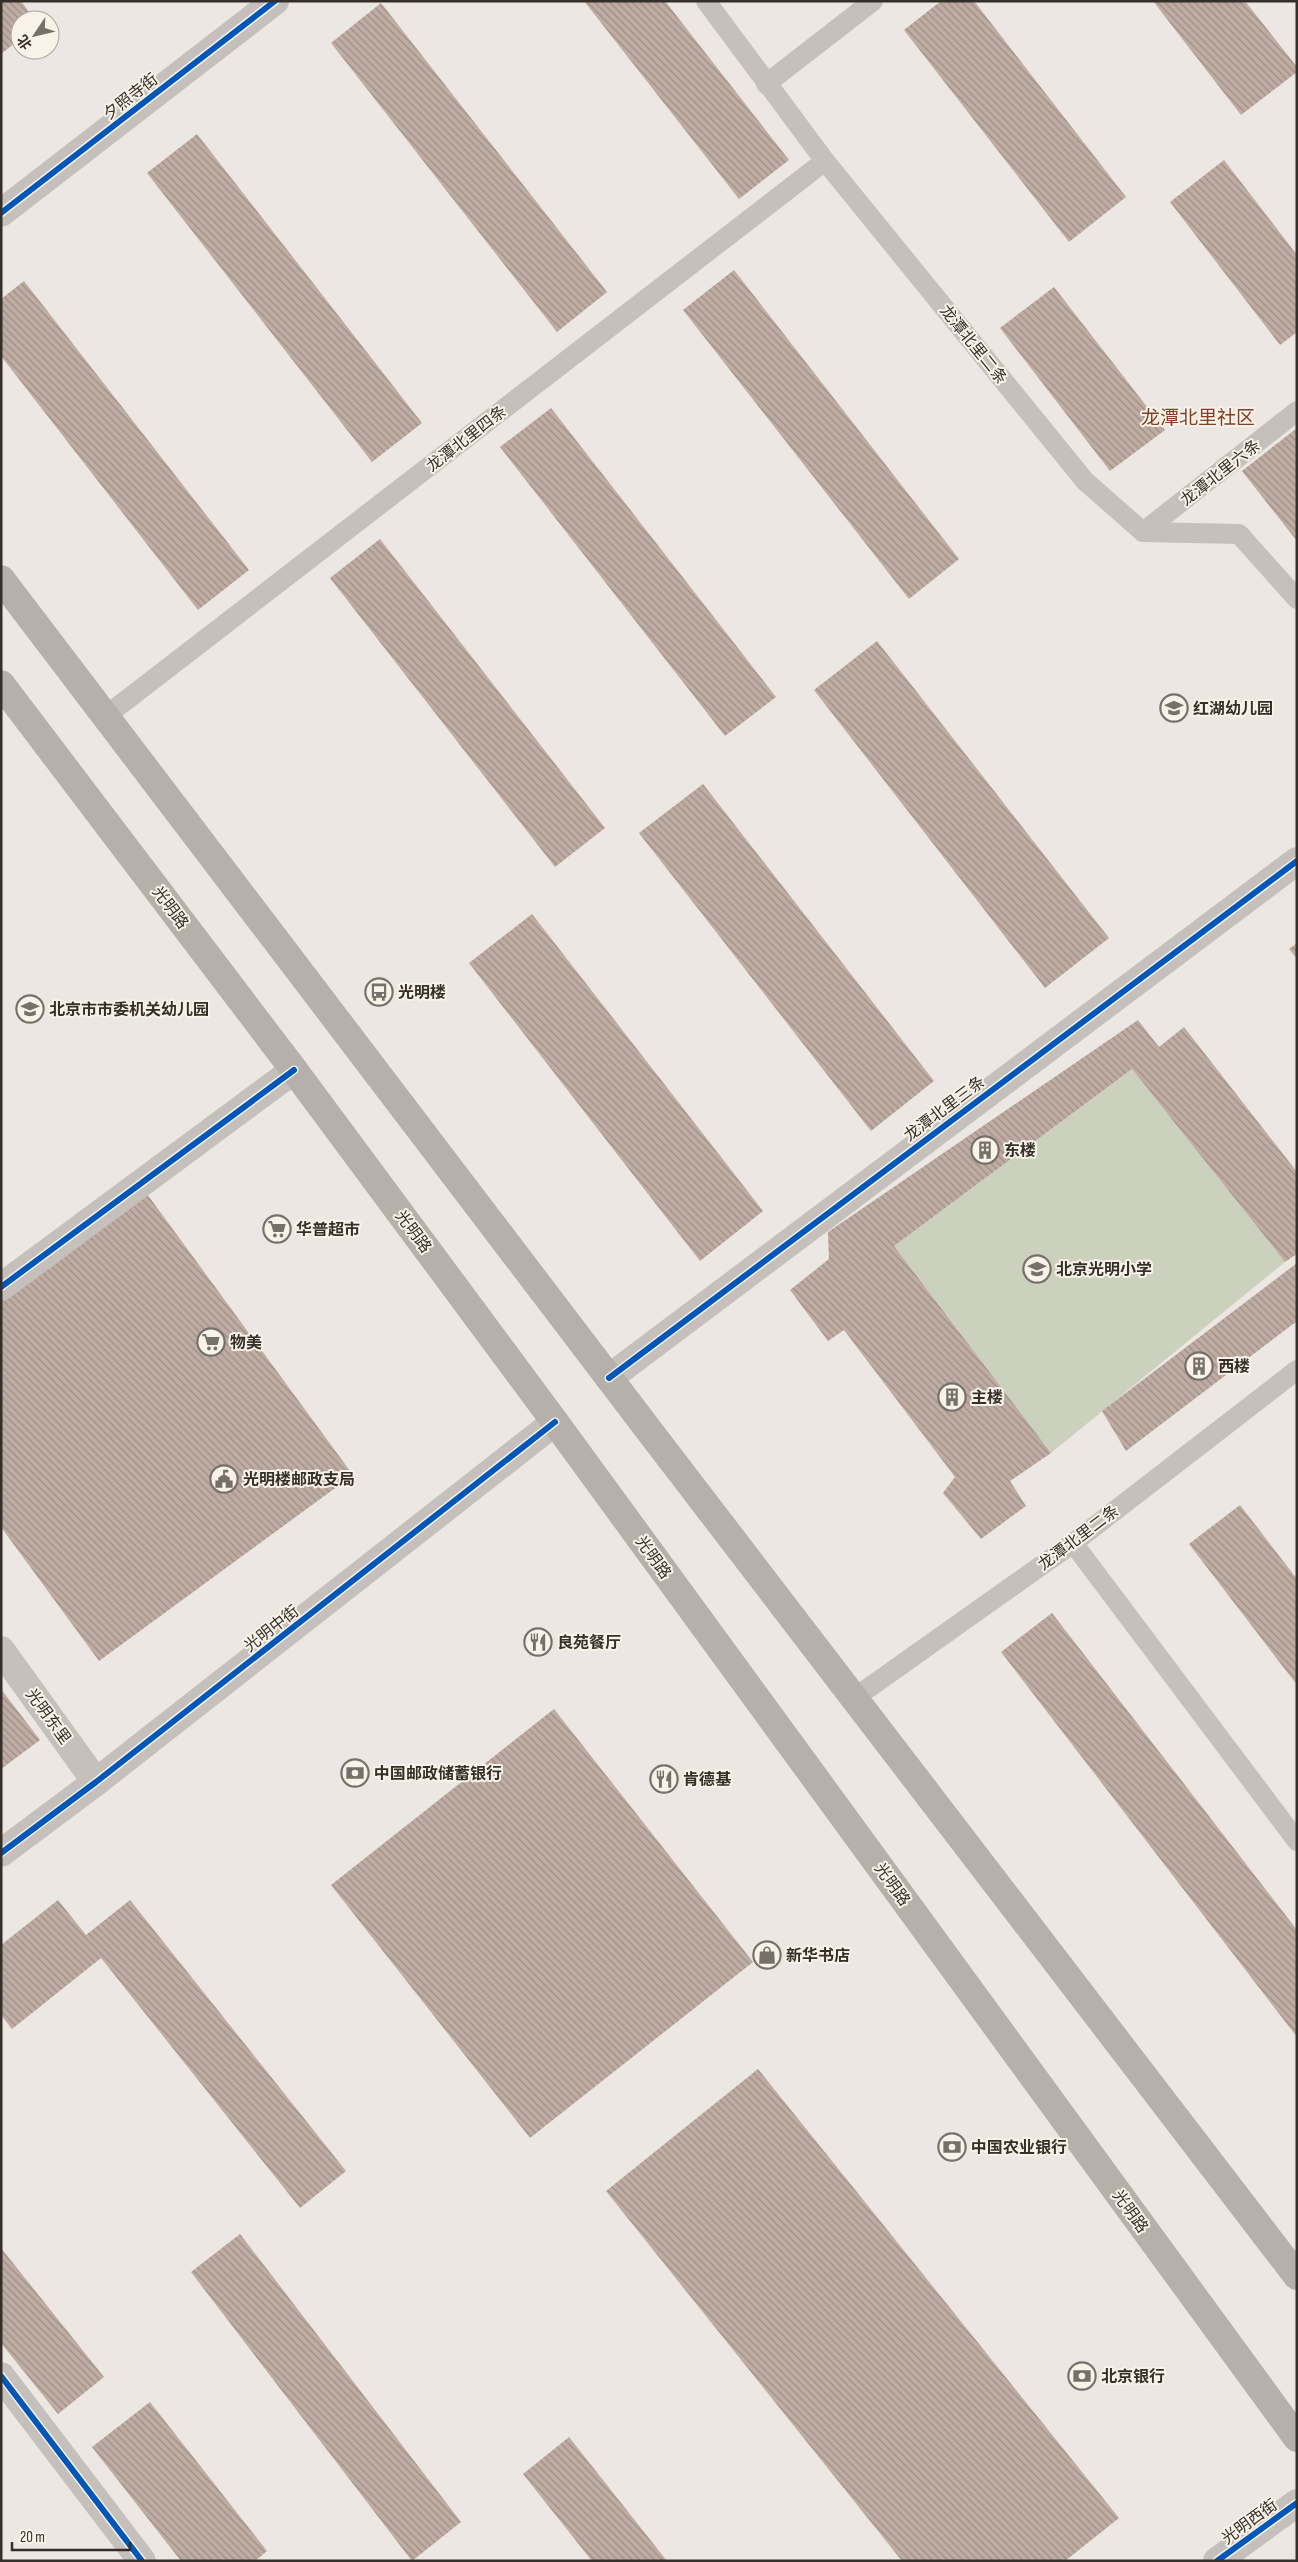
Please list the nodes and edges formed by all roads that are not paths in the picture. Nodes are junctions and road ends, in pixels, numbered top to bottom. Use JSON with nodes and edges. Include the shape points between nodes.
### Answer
{"nodes":[{"id":1,"x":275,"y":1,"type":"edge"},
{"id":2,"x":706,"y":1,"type":"edge"},
{"id":3,"x":873,"y":1,"type":"edge"},
{"id":4,"x":766,"y":84,"type":"junction"},
{"id":5,"x":825,"y":160,"type":"junction"},
{"id":6,"x":1,"y":213,"type":"edge"},
{"id":7,"x":1297,"y":411,"type":"edge"},
{"id":8,"x":1144,"y":532,"type":"junction"},
{"id":9,"x":1,"y":579,"type":"edge"},
{"id":10,"x":1297,"y":599,"type":"edge"},
{"id":11,"x":1,"y":684,"type":"edge"},
{"id":12,"x":106,"y":715,"type":"junction"},
{"id":13,"x":1297,"y":861,"type":"edge"},
{"id":14,"x":294,"y":1070,"type":"junction"},
{"id":15,"x":1,"y":1286,"type":"edge"},
{"id":16,"x":1297,"y":1370,"type":"edge"},
{"id":17,"x":609,"y":1378,"type":"junction"},
{"id":18,"x":555,"y":1422,"type":"junction"},
{"id":19,"x":1072,"y":1543,"type":"junction"},
{"id":20,"x":1,"y":1650,"type":"edge"},
{"id":21,"x":854,"y":1698,"type":"junction"},
{"id":22,"x":96,"y":1782,"type":"junction"},
{"id":23,"x":1297,"y":1841,"type":"edge"},
{"id":24,"x":1,"y":1853,"type":"edge"},
{"id":25,"x":1297,"y":2276,"type":"edge"},
{"id":26,"x":1,"y":2376,"type":"edge"},
{"id":27,"x":1297,"y":2438,"type":"edge"},
{"id":28,"x":1297,"y":2502,"type":"edge"},
{"id":29,"x":142,"y":2561,"type":"edge"},
{"id":30,"x":1217,"y":2561,"type":"edge"}],
"edges":[{"from":1,"to":6,"type":"street","name":"夕照寺街"},
{"from":2,"to":4,"type":"lane","name":"龙潭北里二条"},
{"from":3,"to":4,"type":"lane"},
{"from":4,"to":5,"type":"lane","name":"龙潭北里二条"},
{"from":5,"to":8,"type":"lane","name":"龙潭北里二条","via":[[1085,481]]},
{"from":5,"to":12,"type":"lane","name":"龙潭北里四条"},
{"from":7,"to":8,"type":"lane","name":"龙潭北里六条"},
{"from":8,"to":10,"type":"lane","via":[[1238,534]]},
{"from":9,"to":12,"type":"main road"},
{"from":11,"to":14,"type":"main road","name":"光明路"},
{"from":12,"to":17,"type":"main road"},
{"from":13,"to":17,"type":"street","name":"龙潭北里三条"},
{"from":14,"to":15,"type":"street"},
{"from":14,"to":18,"type":"main road","name":"光明路"},
{"from":16,"to":19,"type":"lane","name":"龙潭北里二条"},
{"from":17,"to":21,"type":"main road"},
{"from":18,"to":22,"type":"street","name":"光明中街"},
{"from":18,"to":27,"type":"main road","name":"光明路"},
{"from":19,"to":21,"type":"lane","name":"龙潭北里二条"},
{"from":19,"to":23,"type":"lane"},
{"from":20,"to":22,"type":"street","name":"光明东里"},
{"from":21,"to":25,"type":"main road"},
{"from":22,"to":24,"type":"street","name":"光明中街"},
{"from":26,"to":29,"type":"street"},
{"from":28,"to":30,"type":"street","name":"光明西街"}]}
